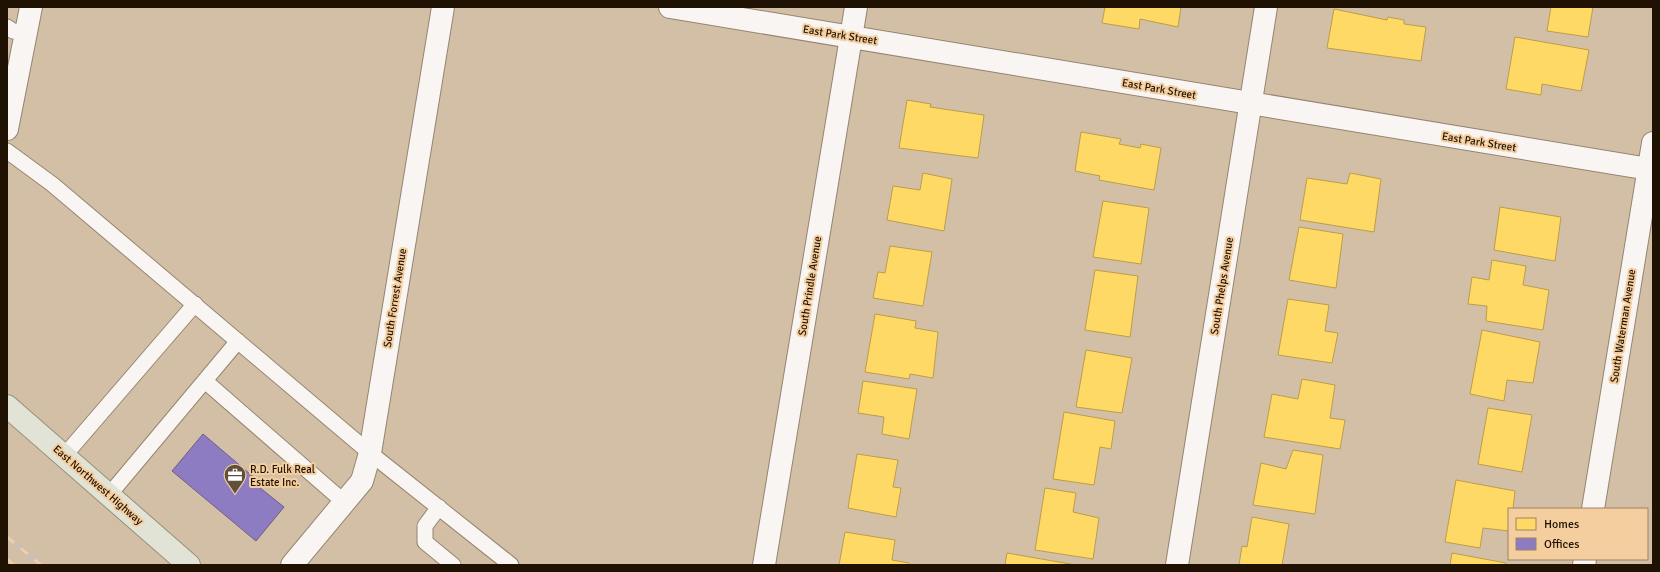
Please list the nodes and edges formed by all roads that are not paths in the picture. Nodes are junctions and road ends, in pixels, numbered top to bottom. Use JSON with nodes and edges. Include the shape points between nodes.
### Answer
{"nodes":[{"id":1,"x":30,"y":7,"type":"edge"},
{"id":2,"x":443,"y":7,"type":"edge"},
{"id":3,"x":670,"y":7,"type":"edge"},
{"id":4,"x":856,"y":7,"type":"edge"},
{"id":5,"x":1266,"y":7,"type":"edge"},
{"id":6,"x":16,"y":30,"type":"edge"},
{"id":7,"x":851,"y":37,"type":"junction"},
{"id":8,"x":1251,"y":104,"type":"junction"},
{"id":9,"x":7,"y":128,"type":"edge"},
{"id":10,"x":1653,"y":143,"type":"edge"},
{"id":11,"x":7,"y":151,"type":"edge"},
{"id":12,"x":1649,"y":170,"type":"junction"},
{"id":13,"x":195,"y":304,"type":"junction"},
{"id":14,"x":238,"y":341,"type":"junction"},
{"id":15,"x":205,"y":381,"type":"junction"},
{"id":16,"x":7,"y":406,"type":"edge"},
{"id":17,"x":370,"y":453,"type":"junction"},
{"id":18,"x":64,"y":456,"type":"junction"},
{"id":19,"x":109,"y":495,"type":"junction"},
{"id":20,"x":344,"y":502,"type":"junction"},
{"id":21,"x":439,"y":508,"type":"junction"},
{"id":22,"x":1593,"y":508,"type":"edge"},
{"id":23,"x":190,"y":565,"type":"edge"},
{"id":24,"x":292,"y":565,"type":"edge"},
{"id":25,"x":453,"y":565,"type":"edge"},
{"id":26,"x":511,"y":565,"type":"edge"},
{"id":27,"x":764,"y":565,"type":"edge"},
{"id":28,"x":1177,"y":565,"type":"edge"}],
"edges":[{"from":1,"to":6,"type":"street"},
{"from":2,"to":17,"type":"street","name":"South Forrest Avenue"},
{"from":3,"to":7,"type":"street","name":"East Park Street"},
{"from":4,"to":7,"type":"street","name":"South Prindle Avenue"},
{"from":5,"to":8,"type":"street","name":"South Phelps Avenue"},
{"from":6,"to":9,"type":"street"},
{"from":7,"to":8,"type":"street","name":"East Park Street"},
{"from":7,"to":27,"type":"street","name":"South Prindle Avenue"},
{"from":8,"to":12,"type":"street","name":"East Park Street"},
{"from":8,"to":28,"type":"street","name":"South Phelps Avenue"},
{"from":10,"to":12,"type":"street","name":"South Waterman Avenue"},
{"from":11,"to":13,"type":"lane","via":[[52,184]]},
{"from":12,"to":22,"type":"street","name":"South Waterman Avenue"},
{"from":13,"to":14,"type":"lane"},
{"from":13,"to":18,"type":"lane"},
{"from":14,"to":15,"type":"lane"},
{"from":14,"to":17,"type":"lane"},
{"from":15,"to":19,"type":"lane"},
{"from":15,"to":20,"type":"lane"},
{"from":16,"to":18,"type":"main road","name":"East Northwest Highway"},
{"from":17,"to":20,"type":"street","name":"South Forrest Avenue","via":[[362,481]]},
{"from":17,"to":21,"type":"lane"},
{"from":18,"to":19,"type":"main road","name":"East Northwest Highway"},
{"from":19,"to":23,"type":"main road","name":"East Northwest Highway"},
{"from":20,"to":24,"type":"street","name":"South Forrest Avenue"},
{"from":21,"to":25,"type":"lane","via":[[425,526],[425,542]]},
{"from":21,"to":26,"type":"lane"}]}
